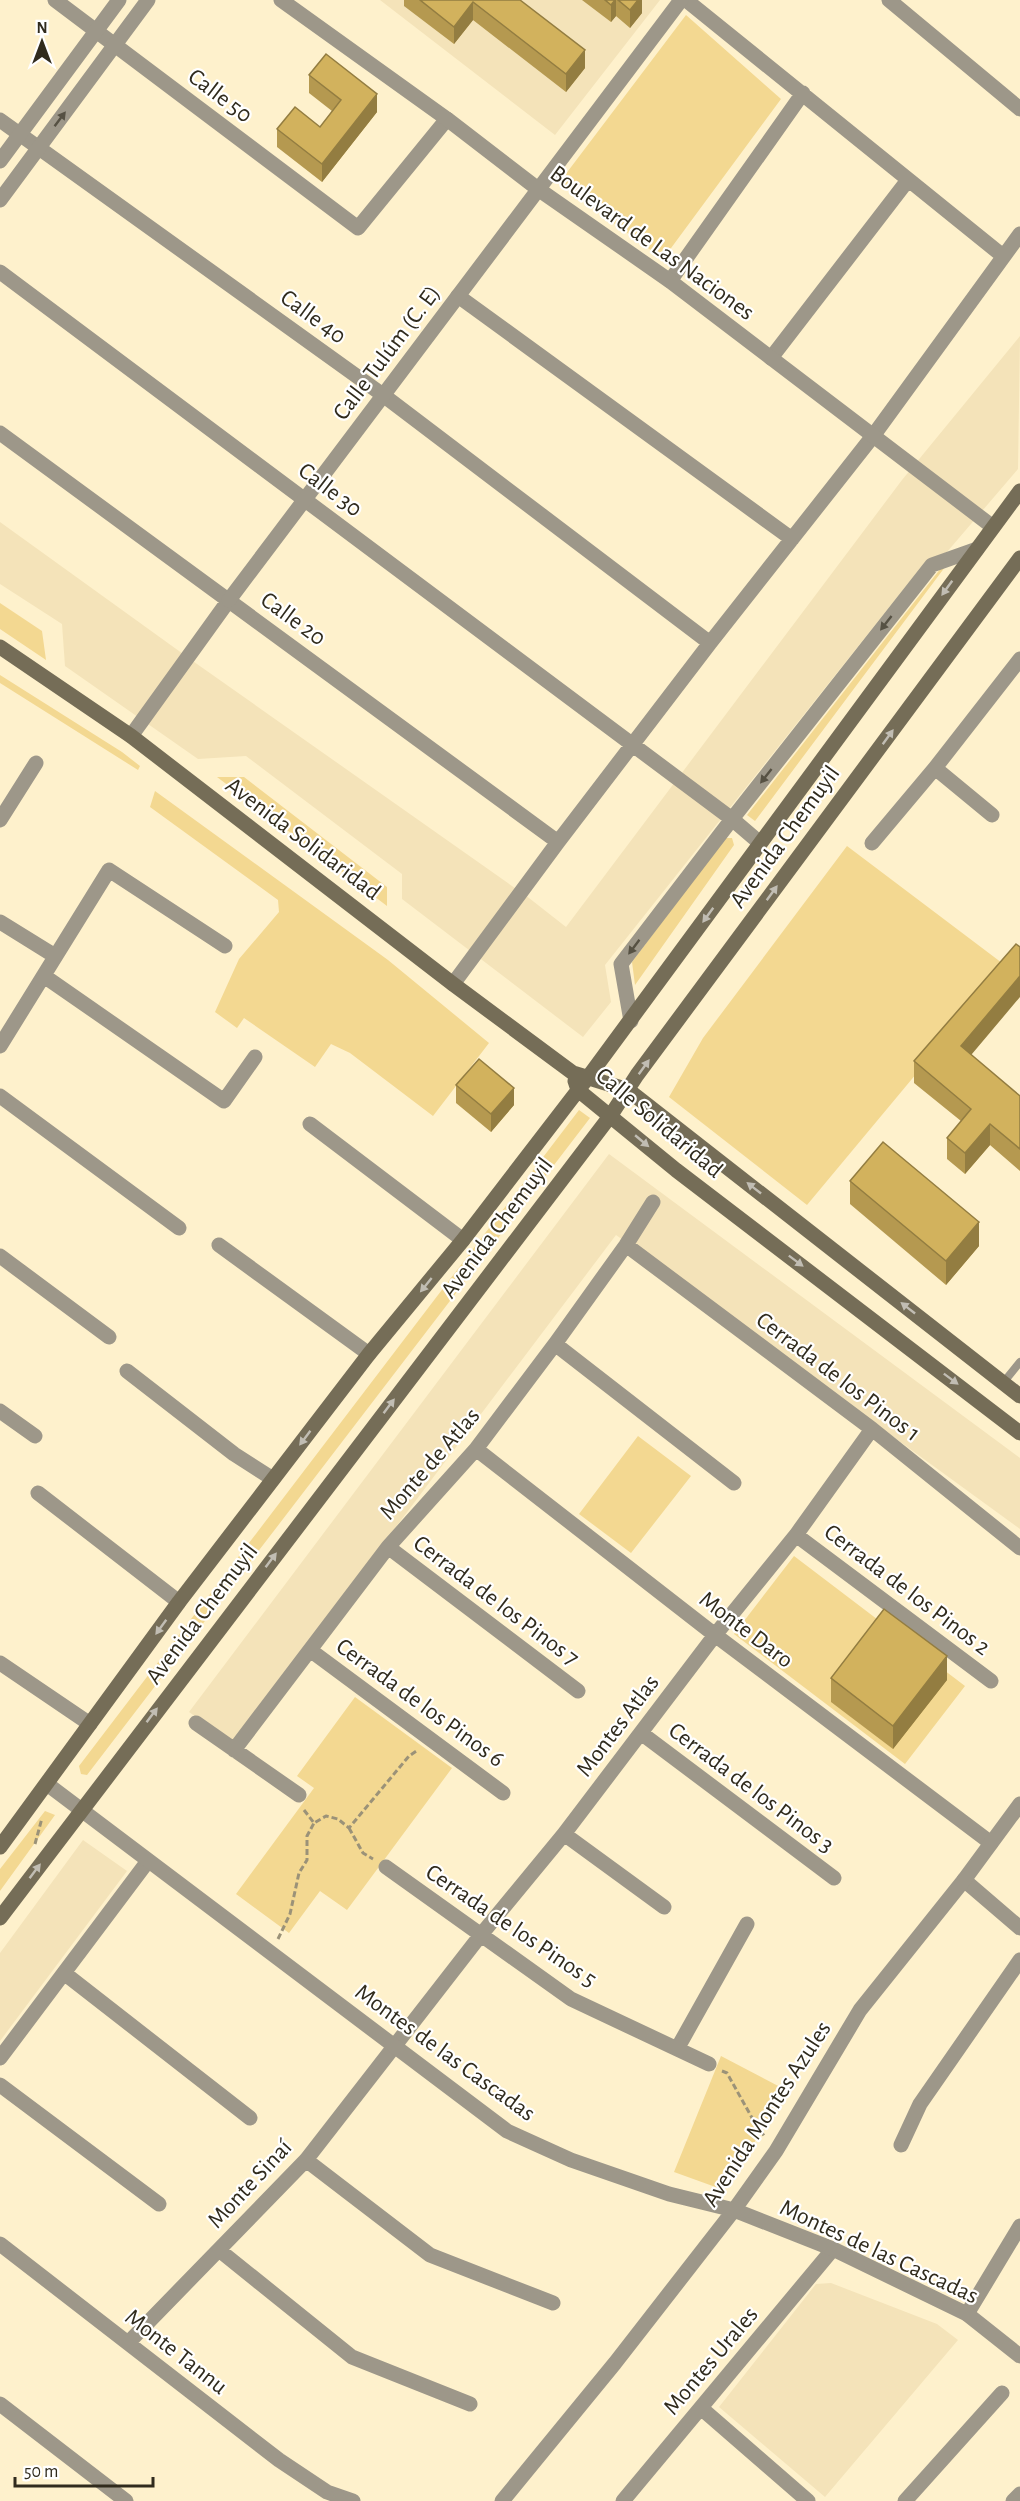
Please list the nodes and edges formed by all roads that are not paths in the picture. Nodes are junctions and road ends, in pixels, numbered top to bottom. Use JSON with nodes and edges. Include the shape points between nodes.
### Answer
{"nodes":[{"id":1,"x":55,"y":0,"type":"edge"},
{"id":2,"x":119,"y":0,"type":"edge"},
{"id":3,"x":148,"y":0,"type":"edge"},
{"id":4,"x":281,"y":0,"type":"edge"},
{"id":5,"x":683,"y":0,"type":"edge"},
{"id":6,"x":889,"y":0,"type":"edge"},
{"id":7,"x":95,"y":32,"type":"junction"},
{"id":8,"x":115,"y":46,"type":"junction"},
{"id":9,"x":803,"y":93,"type":"junction"},
{"id":10,"x":1020,"y":109,"type":"edge"},
{"id":11,"x":0,"y":120,"type":"edge"},
{"id":12,"x":447,"y":120,"type":"junction"},
{"id":13,"x":20,"y":135,"type":"junction"},
{"id":14,"x":39,"y":148,"type":"junction"},
{"id":15,"x":0,"y":161,"type":"edge"},
{"id":16,"x":908,"y":180,"type":"junction"},
{"id":17,"x":538,"y":189,"type":"junction"},
{"id":18,"x":0,"y":200,"type":"edge"},
{"id":19,"x":1020,"y":234,"type":"edge"},
{"id":20,"x":1003,"y":256,"type":"junction"},
{"id":21,"x":0,"y":272,"type":"edge"},
{"id":22,"x":670,"y":281,"type":"junction"},
{"id":23,"x":458,"y":296,"type":"junction"},
{"id":24,"x":771,"y":358,"type":"junction"},
{"id":25,"x":383,"y":395,"type":"junction"},
{"id":26,"x":0,"y":433,"type":"edge"},
{"id":27,"x":873,"y":436,"type":"junction"},
{"id":28,"x":1020,"y":491,"type":"edge"},
{"id":29,"x":305,"y":499,"type":"junction"},
{"id":30,"x":993,"y":526,"type":"junction"},
{"id":31,"x":792,"y":539,"type":"junction"},
{"id":32,"x":977,"y":549,"type":"junction"},
{"id":33,"x":1019,"y":562,"type":"edge"},
{"id":34,"x":229,"y":600,"type":"junction"},
{"id":35,"x":710,"y":643,"type":"junction"},
{"id":36,"x":0,"y":647,"type":"edge"},
{"id":37,"x":1020,"y":659,"type":"edge"},
{"id":38,"x":131,"y":736,"type":"junction"},
{"id":39,"x":633,"y":746,"type":"junction"},
{"id":40,"x":36,"y":763,"type":"dead end"},
{"id":41,"x":935,"y":768,"type":"junction"},
{"id":42,"x":992,"y":815,"type":"dead end"},
{"id":43,"x":732,"y":819,"type":"junction"},
{"id":44,"x":0,"y":820,"type":"edge"},
{"id":45,"x":558,"y":842,"type":"junction"},
{"id":46,"x":760,"y":843,"type":"junction"},
{"id":47,"x":872,"y":843,"type":"dead end"},
{"id":48,"x":0,"y":922,"type":"edge"},
{"id":49,"x":225,"y":946,"type":"dead end"},
{"id":50,"x":55,"y":956,"type":"junction"},
{"id":51,"x":44,"y":976,"type":"junction"},
{"id":52,"x":453,"y":984,"type":"junction"},
{"id":53,"x":631,"y":1021,"type":"junction"},
{"id":54,"x":0,"y":1046,"type":"edge"},
{"id":55,"x":255,"y":1057,"type":"dead end"},
{"id":56,"x":573,"y":1073,"type":"junction"},
{"id":57,"x":589,"y":1076,"type":"junction"},
{"id":58,"x":578,"y":1090,"type":"junction"},
{"id":59,"x":628,"y":1090,"type":"junction"},
{"id":60,"x":0,"y":1096,"type":"edge"},
{"id":61,"x":611,"y":1115,"type":"junction"},
{"id":62,"x":310,"y":1124,"type":"dead end"},
{"id":63,"x":653,"y":1202,"type":"dead end"},
{"id":64,"x":179,"y":1228,"type":"dead end"},
{"id":65,"x":463,"y":1240,"type":"junction"},
{"id":66,"x":219,"y":1245,"type":"dead end"},
{"id":67,"x":626,"y":1245,"type":"junction"},
{"id":68,"x":0,"y":1256,"type":"edge"},
{"id":69,"x":109,"y":1337,"type":"dead end"},
{"id":70,"x":555,"y":1344,"type":"junction"},
{"id":71,"x":369,"y":1354,"type":"junction"},
{"id":72,"x":1020,"y":1362,"type":"edge"},
{"id":73,"x":127,"y":1371,"type":"dead end"},
{"id":74,"x":1004,"y":1383,"type":"junction"},
{"id":75,"x":1020,"y":1396,"type":"edge"},
{"id":76,"x":0,"y":1411,"type":"edge"},
{"id":77,"x":872,"y":1430,"type":"junction"},
{"id":78,"x":1020,"y":1433,"type":"edge"},
{"id":79,"x":35,"y":1436,"type":"dead end"},
{"id":80,"x":476,"y":1449,"type":"junction"},
{"id":81,"x":273,"y":1479,"type":"junction"},
{"id":82,"x":734,"y":1484,"type":"dead end"},
{"id":83,"x":38,"y":1493,"type":"dead end"},
{"id":84,"x":796,"y":1535,"type":"junction"},
{"id":85,"x":388,"y":1547,"type":"junction"},
{"id":86,"x":1020,"y":1548,"type":"edge"},
{"id":87,"x":179,"y":1602,"type":"junction"},
{"id":88,"x":715,"y":1635,"type":"junction"},
{"id":89,"x":310,"y":1650,"type":"junction"},
{"id":90,"x":0,"y":1663,"type":"edge"},
{"id":91,"x":991,"y":1681,"type":"dead end"},
{"id":92,"x":578,"y":1691,"type":"dead end"},
{"id":93,"x":196,"y":1723,"type":"dead end"},
{"id":94,"x":90,"y":1724,"type":"junction"},
{"id":95,"x":641,"y":1733,"type":"junction"},
{"id":96,"x":234,"y":1750,"type":"junction"},
{"id":97,"x":47,"y":1784,"type":"junction"},
{"id":98,"x":503,"y":1792,"type":"dead end"},
{"id":99,"x":299,"y":1795,"type":"road end"},
{"id":100,"x":1020,"y":1804,"type":"edge"},
{"id":101,"x":81,"y":1809,"type":"junction"},
{"id":102,"x":564,"y":1834,"type":"junction"},
{"id":103,"x":991,"y":1843,"type":"junction"},
{"id":104,"x":0,"y":1847,"type":"edge"},
{"id":105,"x":148,"y":1861,"type":"junction"},
{"id":106,"x":386,"y":1867,"type":"road end"},
{"id":107,"x":834,"y":1878,"type":"dead end"},
{"id":108,"x":964,"y":1880,"type":"junction"},
{"id":109,"x":664,"y":1907,"type":"dead end"},
{"id":110,"x":0,"y":1918,"type":"edge"},
{"id":111,"x":747,"y":1924,"type":"dead end"},
{"id":112,"x":1020,"y":1928,"type":"edge"},
{"id":113,"x":480,"y":1936,"type":"junction"},
{"id":114,"x":1020,"y":1960,"type":"edge"},
{"id":115,"x":64,"y":1973,"type":"junction"},
{"id":116,"x":395,"y":2047,"type":"junction"},
{"id":117,"x":677,"y":2049,"type":"junction"},
{"id":118,"x":0,"y":2058,"type":"edge"},
{"id":119,"x":709,"y":2064,"type":"road end"},
{"id":120,"x":0,"y":2085,"type":"edge"},
{"id":121,"x":250,"y":2118,"type":"dead end"},
{"id":122,"x":901,"y":2145,"type":"dead end"},
{"id":123,"x":306,"y":2160,"type":"junction"},
{"id":124,"x":159,"y":2204,"type":"dead end"},
{"id":125,"x":734,"y":2210,"type":"junction"},
{"id":126,"x":1020,"y":2226,"type":"edge"},
{"id":127,"x":0,"y":2244,"type":"edge"},
{"id":128,"x":833,"y":2249,"type":"junction"},
{"id":129,"x":219,"y":2250,"type":"junction"},
{"id":130,"x":554,"y":2303,"type":"dead end"},
{"id":131,"x":967,"y":2314,"type":"junction"},
{"id":132,"x":128,"y":2343,"type":"junction"},
{"id":133,"x":1020,"y":2356,"type":"edge"},
{"id":134,"x":1002,"y":2393,"type":"dead end"},
{"id":135,"x":0,"y":2404,"type":"edge"},
{"id":136,"x":470,"y":2404,"type":"dead end"},
{"id":137,"x":701,"y":2408,"type":"junction"},
{"id":138,"x":1020,"y":2494,"type":"edge"},
{"id":139,"x":324,"y":2496,"type":"edge"},
{"id":140,"x":126,"y":2501,"type":"edge"},
{"id":141,"x":353,"y":2501,"type":"edge"},
{"id":142,"x":502,"y":2501,"type":"edge"},
{"id":143,"x":623,"y":2501,"type":"edge"},
{"id":144,"x":808,"y":2501,"type":"edge"},
{"id":145,"x":905,"y":2501,"type":"edge"},
{"id":146,"x":1013,"y":2501,"type":"edge"}],
"edges":[{"from":1,"to":7,"type":"street","name":"Calle 50"},
{"from":2,"to":7,"type":"street"},
{"from":3,"to":8,"type":"street"},
{"from":4,"to":12,"type":"street","name":"Boulevard de Las Naciones"},
{"from":5,"to":9,"type":"street"},
{"from":5,"to":17,"type":"street","name":"Calle Tulúm (C. E)"},
{"from":6,"to":10,"type":"street"},
{"from":7,"to":8,"type":"street","name":"Calle 50"},
{"from":7,"to":13,"type":"street"},
{"from":8,"to":12,"type":"street","name":"Calle 50","via":[[358,228]]},
{"from":14,"to":8,"type":"street","one_way":true},
{"from":9,"to":16,"type":"street"},
{"from":9,"to":22,"type":"street"},
{"from":11,"to":13,"type":"street","name":"Calle 40"},
{"from":12,"to":17,"type":"street","name":"Boulevard de Las Naciones"},
{"from":13,"to":14,"type":"street","name":"Calle 40"},
{"from":13,"to":15,"type":"street"},
{"from":14,"to":18,"type":"street"},
{"from":14,"to":25,"type":"street","name":"Calle 40"},
{"from":16,"to":20,"type":"street"},
{"from":16,"to":24,"type":"street"},
{"from":17,"to":22,"type":"street","name":"Boulevard de Las Naciones"},
{"from":17,"to":23,"type":"street","name":"Calle Tulúm (C. E)"},
{"from":19,"to":20,"type":"street"},
{"from":20,"to":27,"type":"street"},
{"from":21,"to":29,"type":"street","name":"Calle 30"},
{"from":22,"to":24,"type":"street","name":"Boulevard de Las Naciones"},
{"from":23,"to":25,"type":"street","name":"Calle Tulúm (C. E)"},
{"from":23,"to":31,"type":"street"},
{"from":24,"to":27,"type":"street","name":"Boulevard de Las Naciones"},
{"from":25,"to":29,"type":"street","name":"Calle Tulúm (C. E)"},
{"from":25,"to":35,"type":"street","name":"Calle 40"},
{"from":26,"to":34,"type":"street","name":"Calle 20"},
{"from":27,"to":30,"type":"street","name":"Boulevard de Las Naciones"},
{"from":27,"to":31,"type":"street"},
{"from":28,"to":30,"type":"main road","name":"Avenida Chemuyil"},
{"from":29,"to":34,"type":"street","name":"Calle Tulúm (C. E)"},
{"from":29,"to":39,"type":"street","name":"Calle 30"},
{"from":30,"to":32,"type":"main road","name":"Avenida Chemuyil"},
{"from":31,"to":35,"type":"street"},
{"from":32,"to":43,"type":"street","one_way":true,"via":[[932,565]]},
{"from":32,"to":46,"type":"main road","name":"Avenida Chemuyil","one_way":true},
{"from":59,"to":33,"type":"main road","name":"Avenida Chemuyil","one_way":true},
{"from":34,"to":38,"type":"street","name":"Calle Tulúm (C. E)"},
{"from":34,"to":45,"type":"street","name":"Calle 20"},
{"from":35,"to":39,"type":"street"},
{"from":36,"to":38,"type":"main road","name":"Avenida Solidaridad"},
{"from":37,"to":41,"type":"street"},
{"from":38,"to":52,"type":"main road","name":"Avenida Solidaridad"},
{"from":39,"to":43,"type":"street","name":"Calle 30"},
{"from":39,"to":45,"type":"street"},
{"from":40,"to":44,"type":"street"},
{"from":41,"to":42,"type":"street"},
{"from":41,"to":47,"type":"street"},
{"from":43,"to":46,"type":"street","name":"Calle 30"},
{"from":43,"to":53,"type":"street","one_way":true,"via":[[621,964]]},
{"from":45,"to":52,"type":"street"},
{"from":46,"to":53,"type":"main road","name":"Avenida Chemuyil","one_way":true},
{"from":48,"to":50,"type":"street"},
{"from":49,"to":50,"type":"street","via":[[109,870]]},
{"from":50,"to":51,"type":"street"},
{"from":51,"to":54,"type":"street"},
{"from":51,"to":55,"type":"street","via":[[224,1101]]},
{"from":52,"to":56,"type":"main road","name":"Avenida Solidaridad"},
{"from":53,"to":57,"type":"main road","name":"Avenida Chemuyil"},
{"from":56,"to":57,"type":"main road","name":"Calle Solidaridad"},
{"from":56,"to":58,"type":"main road","name":"Calle Solidaridad"},
{"from":57,"to":58,"type":"main road","name":"Avenida Chemuyil"},
{"from":57,"to":59,"type":"main road","name":"Calle Solidaridad"},
{"from":58,"to":61,"type":"main road","name":"Calle Solidaridad"},
{"from":58,"to":65,"type":"main road","name":"Avenida Chemuyil"},
{"from":59,"to":61,"type":"main road","name":"Avenida Chemuyil"},
{"from":74,"to":59,"type":"main road","name":"Calle Solidaridad","one_way":true},
{"from":60,"to":64,"type":"street"},
{"from":61,"to":78,"type":"main road","name":"Calle Solidaridad","one_way":true,"via":[[676,1170]]},
{"from":101,"to":61,"type":"main road","name":"Avenida Chemuyil","one_way":true},
{"from":62,"to":65,"type":"street"},
{"from":63,"to":67,"type":"street","name":"Monte de Atlas"},
{"from":65,"to":71,"type":"main road","name":"Avenida Chemuyil","one_way":true},
{"from":66,"to":71,"type":"street"},
{"from":67,"to":70,"type":"street","name":"Monte de Atlas"},
{"from":67,"to":77,"type":"street","name":"Cerrada de los Pinos 1"},
{"from":68,"to":69,"type":"street"},
{"from":70,"to":80,"type":"street","name":"Monte de Atlas"},
{"from":70,"to":82,"type":"street"},
{"from":71,"to":81,"type":"main road","name":"Avenida Chemuyil","one_way":true},
{"from":72,"to":74,"type":"lane"},
{"from":73,"to":81,"type":"street","via":[[234,1454]]},
{"from":74,"to":75,"type":"main road","name":"Calle Solidaridad"},
{"from":76,"to":79,"type":"street"},
{"from":77,"to":84,"type":"street","name":"Montes Atlas"},
{"from":77,"to":86,"type":"street","name":"Cerrada de los Pinos 1"},
{"from":80,"to":85,"type":"street","name":"Monte de Atlas"},
{"from":80,"to":88,"type":"street","name":"Monte Daro"},
{"from":81,"to":87,"type":"main road","name":"Avenida Chemuyil"},
{"from":83,"to":87,"type":"street"},
{"from":84,"to":88,"type":"street","name":"Montes Atlas"},
{"from":84,"to":91,"type":"street","name":"Cerrada de los Pinos 2"},
{"from":85,"to":89,"type":"street","name":"Monte de Atlas"},
{"from":85,"to":92,"type":"street","name":"Cerrada de los Pinos 7"},
{"from":87,"to":94,"type":"main road","name":"Avenida Chemuyil","one_way":true},
{"from":88,"to":95,"type":"street","name":"Montes Atlas"},
{"from":88,"to":103,"type":"street","name":"Monte Daro"},
{"from":89,"to":96,"type":"street","name":"Monte de Atlas"},
{"from":89,"to":98,"type":"street","name":"Cerrada de los Pinos 6"},
{"from":90,"to":94,"type":"street"},
{"from":93,"to":96,"type":"street"},
{"from":94,"to":97,"type":"main road","name":"Avenida Chemuyil"},
{"from":95,"to":102,"type":"street","name":"Montes Atlas"},
{"from":95,"to":107,"type":"street","name":"Cerrada de los Pinos 3"},
{"from":96,"to":99,"type":"street"},
{"from":97,"to":101,"type":"street","name":"Montes de las Cascadas"},
{"from":97,"to":104,"type":"main road","name":"Avenida Chemuyil"},
{"from":100,"to":103,"type":"street","name":"Avenida Montes Azules"},
{"from":101,"to":105,"type":"street","name":"Montes de las Cascadas"},
{"from":110,"to":101,"type":"main road","name":"Avenida Chemuyil","one_way":true},
{"from":102,"to":109,"type":"street"},
{"from":102,"to":113,"type":"street","name":"Montes Atlas"},
{"from":103,"to":108,"type":"street","name":"Avenida Montes Azules"},
{"from":105,"to":115,"type":"street"},
{"from":105,"to":116,"type":"street","name":"Montes de las Cascadas"},
{"from":106,"to":113,"type":"street","name":"Cerrada de los Pinos 5"},
{"from":108,"to":112,"type":"street"},
{"from":108,"to":125,"type":"street","name":"Avenida Montes Azules","via":[[860,2010],[776,2151]]},
{"from":111,"to":117,"type":"street"},
{"from":113,"to":116,"type":"street","name":"Montes Atlas"},
{"from":113,"to":117,"type":"street","name":"Cerrada de los Pinos 5","via":[[571,1999]]},
{"from":114,"to":122,"type":"street","via":[[920,2103]]},
{"from":115,"to":118,"type":"street"},
{"from":115,"to":121,"type":"street"},
{"from":116,"to":123,"type":"street","name":"Monte Sinaí"},
{"from":116,"to":125,"type":"street","name":"Montes de las Cascadas","via":[[507,2131],[571,2160],[669,2194]]},
{"from":117,"to":119,"type":"street","name":"Cerrada de los Pinos 5"},
{"from":120,"to":124,"type":"street"},
{"from":123,"to":129,"type":"street","name":"Monte Sinaí"},
{"from":123,"to":130,"type":"street","via":[[430,2254]]},
{"from":125,"to":128,"type":"street","name":"Montes de las Cascadas"},
{"from":125,"to":142,"type":"street","name":"Avenida Montes Azules"},
{"from":126,"to":131,"type":"street"},
{"from":127,"to":132,"type":"street","name":"Monte Tannu"},
{"from":128,"to":131,"type":"street","name":"Montes de las Cascadas"},
{"from":128,"to":137,"type":"street","name":"Montes Urales"},
{"from":129,"to":132,"type":"street","name":"Monte Sinaí"},
{"from":129,"to":136,"type":"street","via":[[352,2357]]},
{"from":131,"to":133,"type":"street","name":"Montes de las Cascadas"},
{"from":132,"to":139,"type":"street","name":"Monte Tannu"},
{"from":134,"to":145,"type":"street"},
{"from":135,"to":140,"type":"street"},
{"from":137,"to":143,"type":"street","name":"Montes Urales"},
{"from":137,"to":144,"type":"street"},
{"from":138,"to":146,"type":"street"},
{"from":139,"to":141,"type":"street","name":"Monte Tannu"}]}
